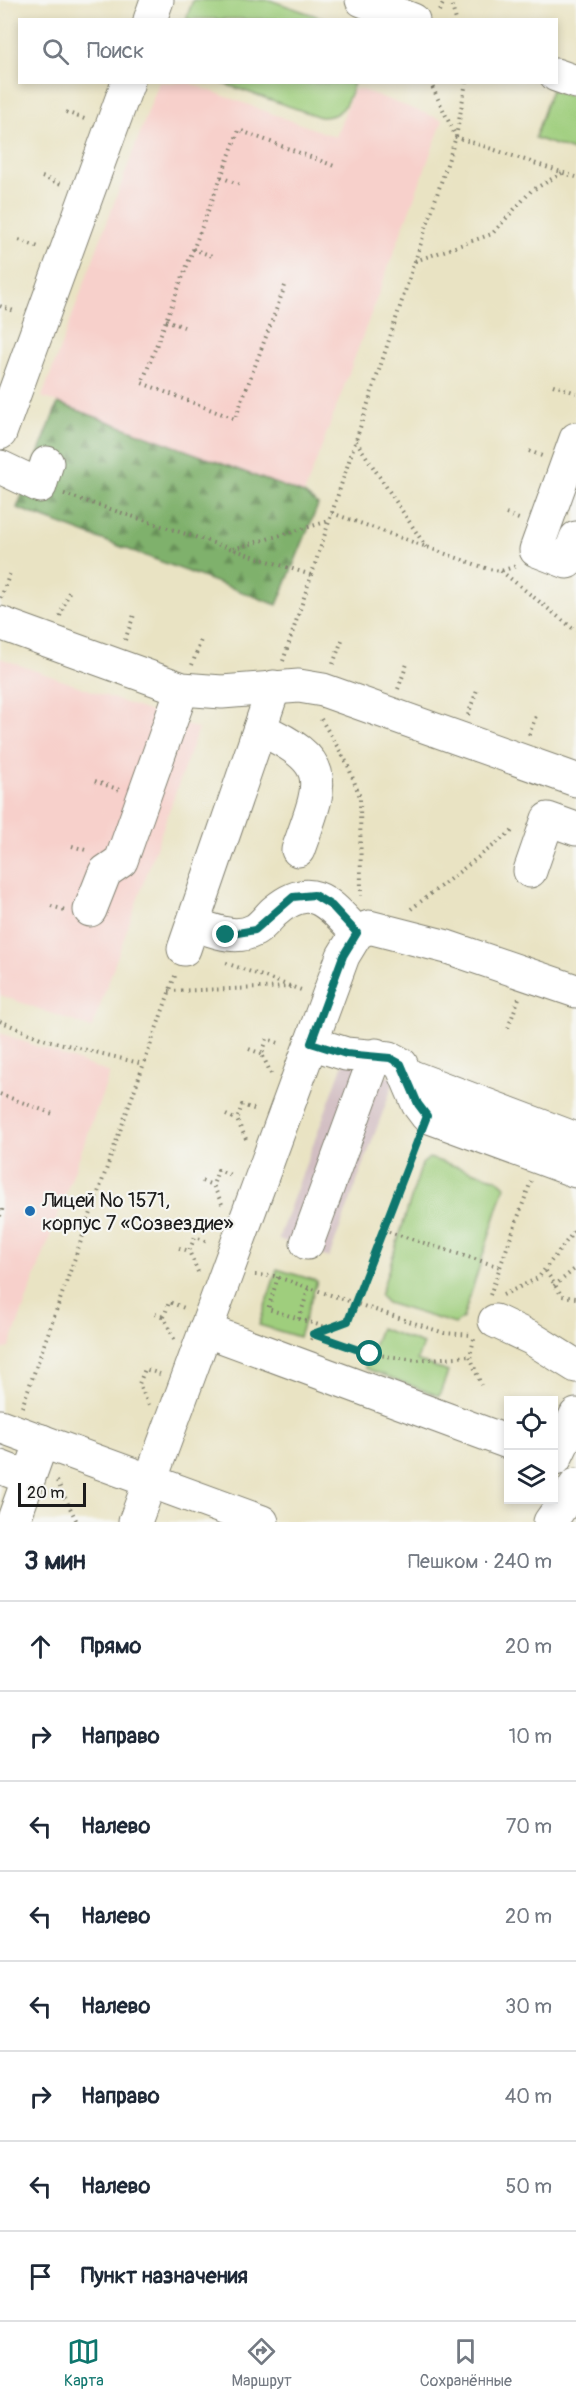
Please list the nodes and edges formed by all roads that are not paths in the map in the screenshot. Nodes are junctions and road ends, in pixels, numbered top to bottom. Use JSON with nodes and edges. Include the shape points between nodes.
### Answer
{"nodes":[{"id":1,"x":158,"y":0,"type":"edge"},
{"id":2,"x":362,"y":0,"type":"edge"},
{"id":3,"x":151,"y":18,"type":"edge"},
{"id":4,"x":408,"y":18,"type":"edge"},
{"id":5,"x":558,"y":76,"type":"edge"},
{"id":6,"x":576,"y":82,"type":"edge"},
{"id":7,"x":127,"y":84,"type":"edge"},
{"id":8,"x":0,"y":433,"type":"edge"},
{"id":9,"x":576,"y":439,"type":"edge"},
{"id":10,"x":0,"y":467,"type":"edge"},
{"id":11,"x":44,"y":475,"type":"road end"},
{"id":12,"x":576,"y":538,"type":"edge"},
{"id":13,"x":0,"y":622,"type":"edge"},
{"id":14,"x":286,"y":686,"type":"junction"},
{"id":15,"x":182,"y":689,"type":"junction"},
{"id":16,"x":260,"y":729,"type":"junction"},
{"id":17,"x":576,"y":780,"type":"edge"},
{"id":18,"x":562,"y":824,"type":"edge"},
{"id":19,"x":298,"y":850,"type":"dead end"},
{"id":20,"x":530,"y":871,"type":"dead end"},
{"id":21,"x":90,"y":910,"type":"dead end"},
{"id":22,"x":370,"y":931,"type":"junction"},
{"id":23,"x":576,"y":991,"type":"edge"},
{"id":24,"x":311,"y":1043,"type":"junction"},
{"id":25,"x":376,"y":1055,"type":"junction"},
{"id":26,"x":407,"y":1075,"type":"junction"},
{"id":27,"x":576,"y":1138,"type":"edge"},
{"id":28,"x":576,"y":1171,"type":"edge"},
{"id":29,"x":307,"y":1243,"type":"dead end"},
{"id":30,"x":492,"y":1309,"type":"road end"},
{"id":31,"x":205,"y":1330,"type":"junction"},
{"id":32,"x":576,"y":1366,"type":"edge"},
{"id":33,"x":576,"y":1415,"type":"edge"},
{"id":34,"x":18,"y":1433,"type":"edge"},
{"id":35,"x":504,"y":1441,"type":"edge"},
{"id":36,"x":558,"y":1452,"type":"edge"},
{"id":37,"x":28,"y":1475,"type":"edge"},
{"id":38,"x":149,"y":1480,"type":"junction"},
{"id":39,"x":576,"y":1485,"type":"edge"},
{"id":40,"x":537,"y":1504,"type":"edge"},
{"id":41,"x":13,"y":1522,"type":"edge"},
{"id":42,"x":135,"y":1522,"type":"edge"},
{"id":43,"x":262,"y":1522,"type":"edge"},
{"id":44,"x":530,"y":1522,"type":"edge"},
{"id":45,"x":550,"y":1522,"type":"edge"}],
"edges":[{"from":1,"to":3,"type":"street"},
{"from":2,"to":4,"type":"street"},
{"from":5,"to":6,"type":"street"},
{"from":7,"to":8,"type":"street"},
{"from":9,"to":12,"type":"street","via":[[536,550],[567,562]]},
{"from":10,"to":11,"type":"street"},
{"from":13,"to":15,"type":"street"},
{"from":14,"to":15,"type":"street","via":[[222,692]]},
{"from":14,"to":16,"type":"street"},
{"from":14,"to":17,"type":"street","via":[[323,690]]},
{"from":15,"to":21,"type":"street","via":[[121,861],[105,872]]},
{"from":16,"to":19,"type":"street","via":[[308,758],[319,776],[317,796]]},
{"from":16,"to":22,"type":"street","via":[[188,936],[255,930],[293,897],[314,895]]},
{"from":18,"to":20,"type":"street"},
{"from":22,"to":23,"type":"street","via":[[447,947]]},
{"from":22,"to":24,"type":"street","via":[[343,956]]},
{"from":24,"to":25,"type":"street","via":[[346,1054]]},
{"from":24,"to":31,"type":"street"},
{"from":25,"to":26,"type":"street","via":[[401,1064]]},
{"from":25,"to":29,"type":"street"},
{"from":26,"to":27,"type":"street"},
{"from":26,"to":28,"type":"street","via":[[427,1116]]},
{"from":30,"to":32,"type":"street"},
{"from":31,"to":35,"type":"street"},
{"from":31,"to":38,"type":"street"},
{"from":33,"to":36,"type":"street"},
{"from":34,"to":37,"type":"street"},
{"from":34,"to":38,"type":"street"},
{"from":37,"to":41,"type":"street"},
{"from":38,"to":42,"type":"street"},
{"from":38,"to":43,"type":"street"},
{"from":39,"to":45,"type":"street"},
{"from":40,"to":44,"type":"street"}]}
